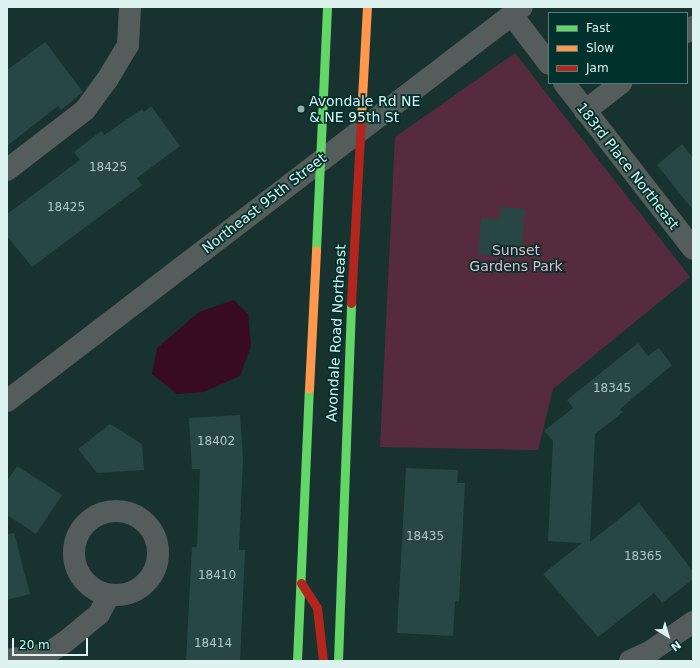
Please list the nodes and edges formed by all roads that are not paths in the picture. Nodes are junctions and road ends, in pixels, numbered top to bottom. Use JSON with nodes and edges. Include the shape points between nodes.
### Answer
{"nodes":[{"id":1,"x":130,"y":7,"type":"edge"},
{"id":2,"x":327,"y":7,"type":"edge"},
{"id":3,"x":368,"y":7,"type":"edge"},
{"id":4,"x":517,"y":11,"type":"edge"},
{"id":5,"x":548,"y":62,"type":"edge"},
{"id":6,"x":565,"y":84,"type":"edge"},
{"id":7,"x":620,"y":84,"type":"edge"},
{"id":8,"x":585,"y":111,"type":"junction"},
{"id":9,"x":361,"y":129,"type":"junction"},
{"id":10,"x":319,"y":160,"type":"junction"},
{"id":11,"x":7,"y":170,"type":"edge"},
{"id":12,"x":690,"y":241,"type":"edge"},
{"id":13,"x":7,"y":401,"type":"edge"},
{"id":14,"x":301,"y":583,"type":"junction"},
{"id":15,"x":109,"y":595,"type":"dead end"},
{"id":16,"x":693,"y":622,"type":"edge"},
{"id":17,"x":7,"y":660,"type":"edge"},
{"id":18,"x":297,"y":661,"type":"edge"},
{"id":19,"x":323,"y":661,"type":"edge"},
{"id":20,"x":338,"y":661,"type":"edge"},
{"id":21,"x":630,"y":661,"type":"edge"}],
"edges":[{"from":1,"to":11,"type":"street","via":[[128,45],[108,80],[85,110]]},
{"from":2,"to":10,"type":"main road","name":"Avondale Road Northeast"},
{"from":3,"to":9,"type":"main road","name":"Avondale Road Northeast"},
{"from":4,"to":5,"type":"street"},
{"from":4,"to":9,"type":"street","name":"Northeast 95th Street"},
{"from":6,"to":8,"type":"street","name":"183rd Place Northeast"},
{"from":7,"to":8,"type":"street"},
{"from":8,"to":12,"type":"street","name":"183rd Place Northeast"},
{"from":9,"to":10,"type":"street","name":"Northeast 95th Street"},
{"from":9,"to":20,"type":"main road","name":"Avondale Road Northeast","via":[[345,417]]},
{"from":10,"to":13,"type":"street","name":"Northeast 95th Street"},
{"from":10,"to":14,"type":"main road","name":"Avondale Road Northeast"},
{"from":14,"to":18,"type":"main road","name":"Avondale Road Northeast"},
{"from":14,"to":19,"type":"main road","via":[[317,608]]},
{"from":15,"to":17,"type":"street","via":[[99,614],[47,654]]},
{"from":16,"to":21,"type":"street","via":[[651,651]]}]}
